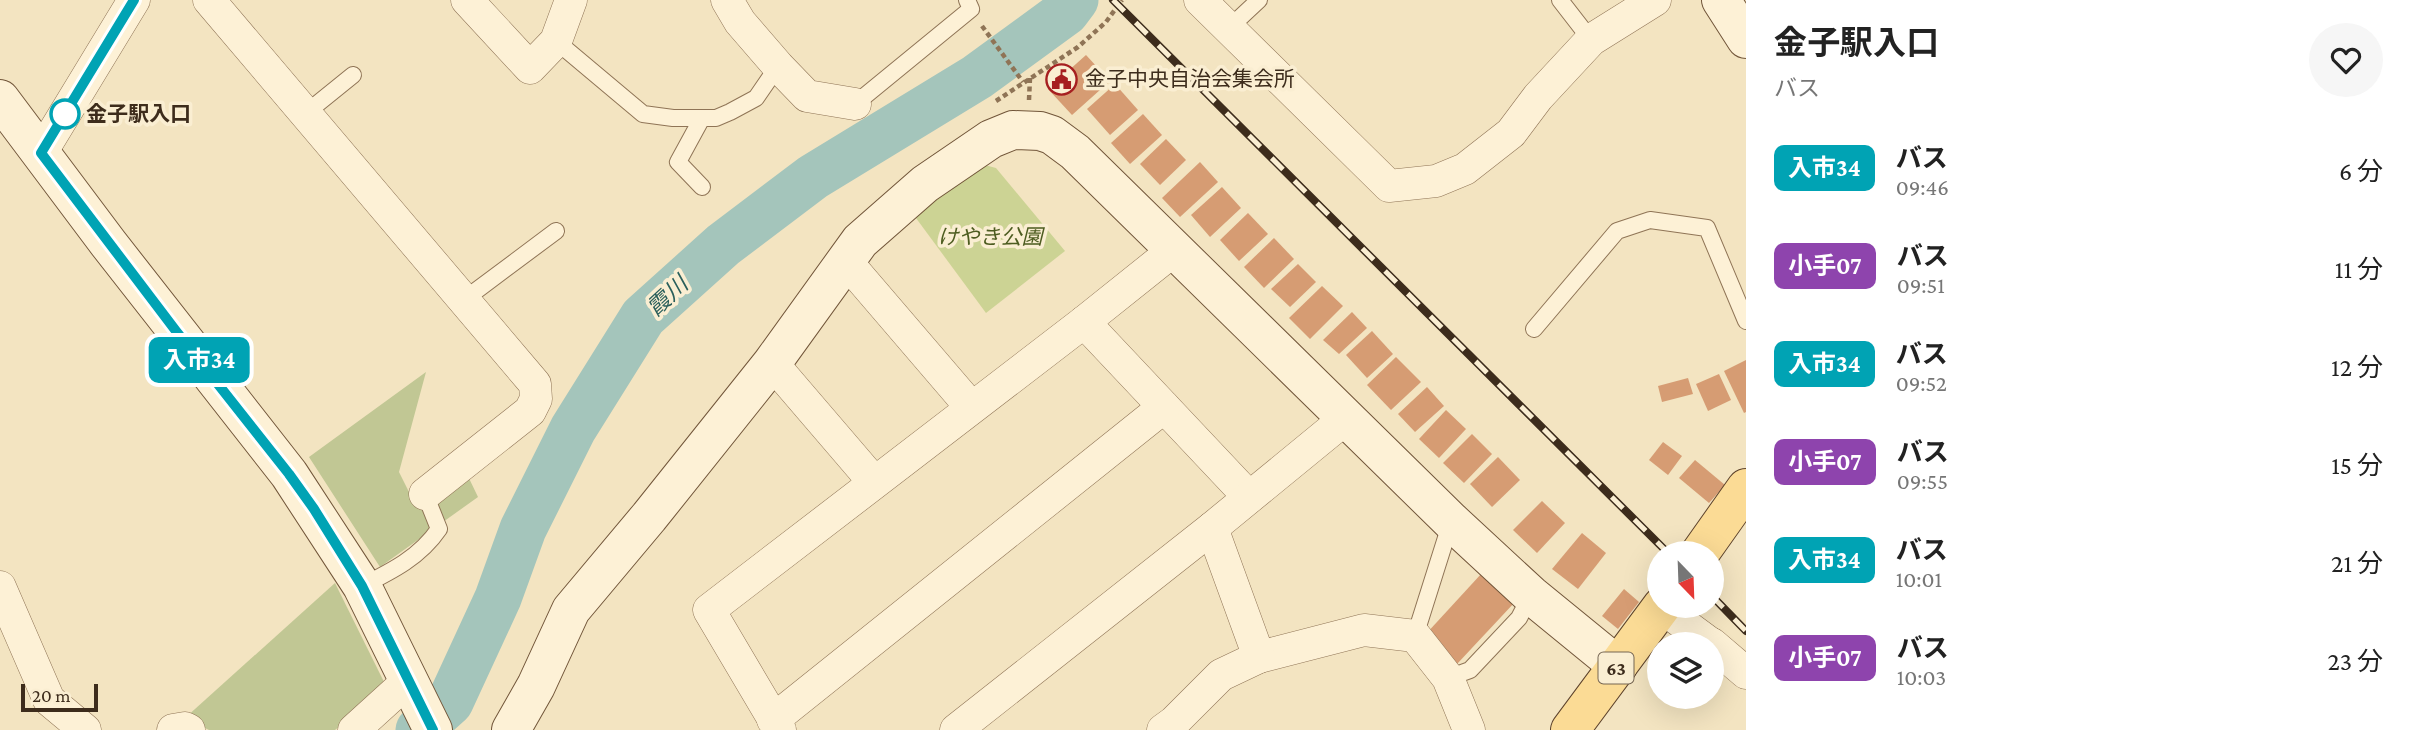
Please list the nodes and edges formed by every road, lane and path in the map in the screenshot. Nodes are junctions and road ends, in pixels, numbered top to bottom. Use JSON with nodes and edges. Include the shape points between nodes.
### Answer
{"nodes":[{"id":1,"x":134,"y":0,"type":"edge"},
{"id":2,"x":209,"y":0,"type":"edge"},
{"id":3,"x":467,"y":0,"type":"edge"},
{"id":4,"x":571,"y":0,"type":"edge"},
{"id":5,"x":727,"y":0,"type":"edge"},
{"id":6,"x":967,"y":0,"type":"edge"},
{"id":7,"x":1122,"y":0,"type":"edge"},
{"id":8,"x":1200,"y":0,"type":"edge"},
{"id":9,"x":1259,"y":0,"type":"edge"},
{"id":10,"x":1560,"y":0,"type":"edge"},
{"id":11,"x":1655,"y":0,"type":"edge"},
{"id":12,"x":1721,"y":0,"type":"edge"},
{"id":13,"x":982,"y":24,"type":"dead end"},
{"id":14,"x":1228,"y":29,"type":"junction"},
{"id":15,"x":1746,"y":39,"type":"edge"},
{"id":16,"x":1591,"y":40,"type":"junction"},
{"id":17,"x":556,"y":41,"type":"junction"},
{"id":18,"x":778,"y":66,"type":"junction"},
{"id":19,"x":353,"y":75,"type":"dead end"},
{"id":20,"x":0,"y":99,"type":"edge"},
{"id":21,"x":855,"y":104,"type":"joint"},
{"id":22,"x":306,"y":113,"type":"junction"},
{"id":23,"x":702,"y":118,"type":"junction"},
{"id":24,"x":41,"y":153,"type":"junction"},
{"id":25,"x":702,"y":187,"type":"dead end"},
{"id":26,"x":555,"y":231,"type":"dead end"},
{"id":27,"x":1174,"y":250,"type":"junction"},
{"id":28,"x":845,"y":260,"type":"junction"},
{"id":29,"x":465,"y":299,"type":"junction"},
{"id":30,"x":1746,"y":321,"type":"edge"},
{"id":31,"x":1084,"y":322,"type":"junction"},
{"id":32,"x":1534,"y":329,"type":"dead end"},
{"id":33,"x":772,"y":363,"type":"junction"},
{"id":34,"x":971,"y":407,"type":"junction"},
{"id":35,"x":1164,"y":407,"type":"junction"},
{"id":36,"x":1345,"y":419,"type":"junction"},
{"id":37,"x":874,"y":482,"type":"junction"},
{"id":38,"x":1746,"y":488,"type":"edge"},
{"id":39,"x":425,"y":494,"type":"joint"},
{"id":40,"x":1249,"y":498,"type":"junction"},
{"id":41,"x":1451,"y":521,"type":"junction"},
{"id":42,"x":1212,"y":528,"type":"junction"},
{"id":43,"x":1708,"y":541,"type":"edge"},
{"id":44,"x":362,"y":586,"type":"junction"},
{"id":45,"x":1,"y":595,"type":"edge"},
{"id":46,"x":1531,"y":595,"type":"junction"},
{"id":47,"x":1652,"y":618,"type":"edge"},
{"id":48,"x":1677,"y":618,"type":"edge"},
{"id":49,"x":1695,"y":632,"type":"edge"},
{"id":50,"x":1415,"y":636,"type":"junction"},
{"id":51,"x":1724,"y":655,"type":"edge"},
{"id":52,"x":1259,"y":657,"type":"junction"},
{"id":53,"x":1618,"y":666,"type":"junction"},
{"id":54,"x":1746,"y":673,"type":"edge"},
{"id":55,"x":1448,"y":678,"type":"junction"},
{"id":56,"x":411,"y":688,"type":"junction"},
{"id":57,"x":776,"y":725,"type":"edge"},
{"id":58,"x":85,"y":730,"type":"edge"},
{"id":59,"x":173,"y":730,"type":"edge"},
{"id":60,"x":189,"y":730,"type":"edge"},
{"id":61,"x":354,"y":730,"type":"edge"},
{"id":62,"x":433,"y":730,"type":"edge"},
{"id":63,"x":511,"y":730,"type":"edge"},
{"id":64,"x":956,"y":730,"type":"edge"},
{"id":65,"x":1163,"y":730,"type":"edge"},
{"id":66,"x":1468,"y":730,"type":"edge"},
{"id":67,"x":1570,"y":730,"type":"edge"}],
"edges":[{"from":1,"to":24,"type":"street"},
{"from":2,"to":22,"type":"street"},
{"from":3,"to":17,"type":"street","via":[[530,68]]},
{"from":4,"to":17,"type":"street"},
{"from":5,"to":18,"type":"street"},
{"from":6,"to":21,"type":"lane","via":[[971,9]]},
{"from":7,"to":13,"type":"path","via":[[1078,47],[1023,82]]},
{"from":8,"to":14,"type":"street"},
{"from":9,"to":14,"type":"lane"},
{"from":10,"to":16,"type":"lane"},
{"from":11,"to":16,"type":"street"},
{"from":12,"to":15,"type":"street"},
{"from":14,"to":16,"type":"street","via":[[1389,186],[1436,181],[1465,169],[1511,133]]},
{"from":17,"to":23,"type":"lane","via":[[643,114]]},
{"from":18,"to":21,"type":"street","via":[[807,96]]},
{"from":18,"to":23,"type":"lane","via":[[756,98],[716,118]]},
{"from":19,"to":22,"type":"lane"},
{"from":20,"to":24,"type":"street"},
{"from":22,"to":29,"type":"street"},
{"from":23,"to":25,"type":"lane","via":[[678,162]]},
{"from":24,"to":44,"type":"street","via":[[289,474]]},
{"from":26,"to":29,"type":"lane"},
{"from":27,"to":28,"type":"street","via":[[1075,152],[1052,135],[1028,129],[991,139],[959,159],[880,222]]},
{"from":27,"to":31,"type":"street"},
{"from":27,"to":36,"type":"street"},
{"from":28,"to":33,"type":"street"},
{"from":28,"to":34,"type":"street"},
{"from":29,"to":39,"type":"street","via":[[535,384],[536,399],[530,411]]},
{"from":30,"to":32,"type":"lane","via":[[1707,229],[1650,220],[1617,231]]},
{"from":31,"to":34,"type":"street"},
{"from":31,"to":35,"type":"street"},
{"from":33,"to":37,"type":"street"},
{"from":33,"to":63,"type":"street","via":[[571,610]]},
{"from":34,"to":37,"type":"street"},
{"from":35,"to":40,"type":"street"},
{"from":35,"to":57,"type":"street"},
{"from":36,"to":40,"type":"street"},
{"from":36,"to":41,"type":"street"},
{"from":37,"to":57,"type":"street","via":[[709,610]]},
{"from":38,"to":43,"type":"main road"},
{"from":39,"to":44,"type":"lane","via":[[439,529],[428,545],[398,568]]},
{"from":40,"to":42,"type":"street"},
{"from":41,"to":46,"type":"street"},
{"from":41,"to":50,"type":"lane"},
{"from":42,"to":52,"type":"street"},
{"from":42,"to":64,"type":"street"},
{"from":44,"to":56,"type":"street"},
{"from":45,"to":58,"type":"street","via":[[49,700]]},
{"from":46,"to":53,"type":"street"},
{"from":46,"to":55,"type":"lane","via":[[1519,618],[1470,670]]},
{"from":47,"to":53,"type":"main road","number":"63"},
{"from":48,"to":49,"type":"street"},
{"from":50,"to":52,"type":"street","via":[[1364,630]]},
{"from":50,"to":55,"type":"street"},
{"from":51,"to":54,"type":"street"},
{"from":52,"to":65,"type":"street","via":[[1221,675]]},
{"from":53,"to":67,"type":"main road","number":"63"},
{"from":55,"to":66,"type":"street"},
{"from":56,"to":61,"type":"street"},
{"from":56,"to":62,"type":"street"},
{"from":59,"to":60,"type":"street"}]}
